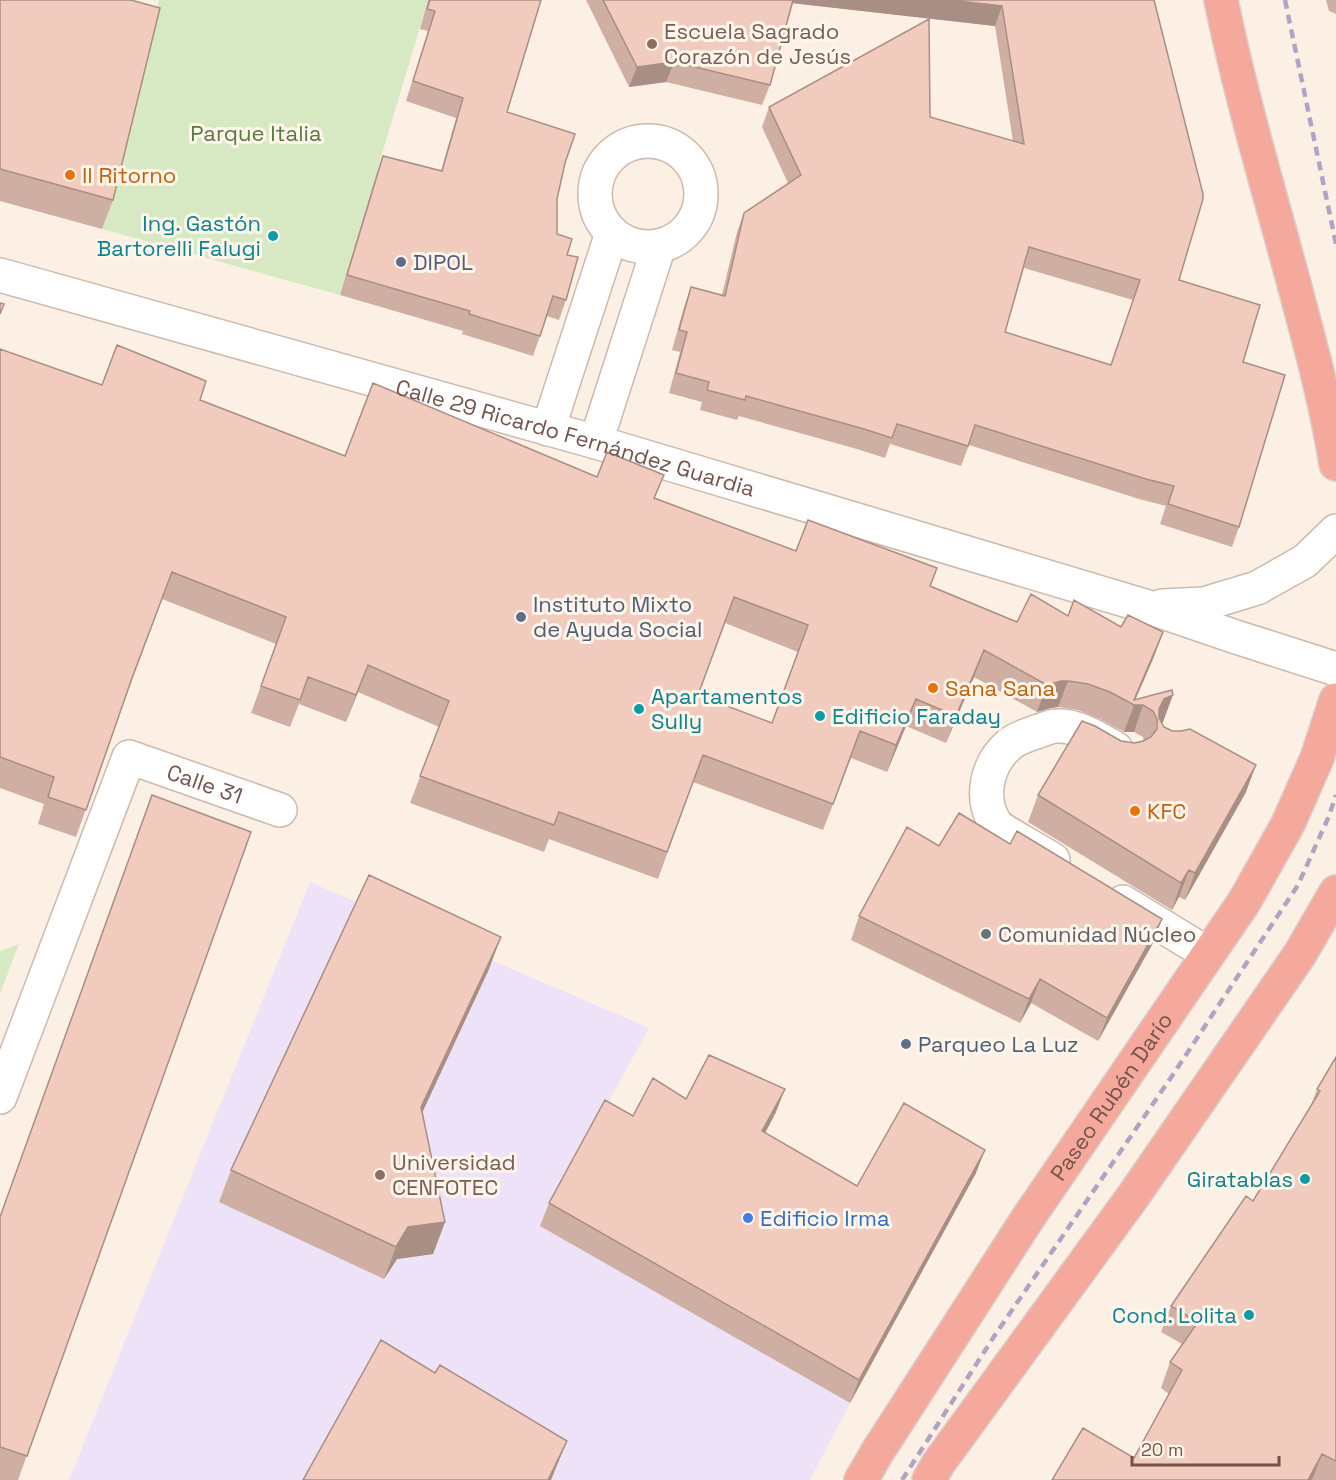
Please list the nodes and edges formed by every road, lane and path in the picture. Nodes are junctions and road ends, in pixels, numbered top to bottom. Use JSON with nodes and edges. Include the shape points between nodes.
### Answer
{"nodes":[{"id":1,"x":1221,"y":0,"type":"edge"},
{"id":2,"x":612,"y":233,"type":"junction"},
{"id":3,"x":658,"y":246,"type":"junction"},
{"id":4,"x":0,"y":275,"type":"edge"},
{"id":5,"x":548,"y":429,"type":"junction"},
{"id":6,"x":596,"y":442,"type":"junction"},
{"id":7,"x":1336,"y":464,"type":"edge"},
{"id":8,"x":1336,"y":531,"type":"edge"},
{"id":9,"x":1148,"y":607,"type":"junction"},
{"id":10,"x":1336,"y":669,"type":"edge"},
{"id":11,"x":1336,"y":700,"type":"edge"},
{"id":12,"x":1129,"y":750,"type":"edge"},
{"id":13,"x":280,"y":810,"type":"dead end"},
{"id":14,"x":1336,"y":892,"type":"edge"},
{"id":15,"x":1208,"y":954,"type":"junction"},
{"id":16,"x":0,"y":1097,"type":"edge"},
{"id":17,"x":861,"y":1480,"type":"edge"},
{"id":18,"x":929,"y":1480,"type":"edge"}],
"edges":[{"from":1,"to":7,"type":"highway","via":[[1331,430]]},
{"from":2,"to":3,"type":"street","via":[[626,243]]},
{"from":2,"to":3,"type":"street","via":[[596,204],[599,172],[621,147],[637,141],[669,145],[694,167],[701,199],[687,229],[675,240]]},
{"from":2,"to":5,"type":"street"},
{"from":3,"to":6,"type":"street"},
{"from":4,"to":5,"type":"street","name":"Calle 29 Ricardo Fernández Guardia"},
{"from":5,"to":6,"type":"street","name":"Calle 29 Ricardo Fernández Guardia"},
{"from":6,"to":9,"type":"street","name":"Calle 29 Ricardo Fernández Guardia"},
{"from":8,"to":9,"type":"street","name":"Calle 29 Ricardo Fernández Guardia","via":[[1305,561],[1257,588],[1204,604]]},
{"from":9,"to":10,"type":"street","name":"Calle 29 Ricardo Fernández Guardia"},
{"from":11,"to":15,"type":"highway","name":"Paseo Rubén Darío","via":[[1317,758],[1288,824],[1244,902]]},
{"from":12,"to":15,"type":"street","via":[[1121,752],[1075,729],[1056,726],[1032,733],[1011,742],[996,759],[987,784],[986,804],[996,825]]},
{"from":13,"to":16,"type":"street","name":"Calle 31","via":[[129,757]]},
{"from":14,"to":18,"type":"highway","via":[[1256,1020]]},
{"from":15,"to":17,"type":"highway","name":"Paseo Rubén Darío","via":[[1028,1218]]}]}
